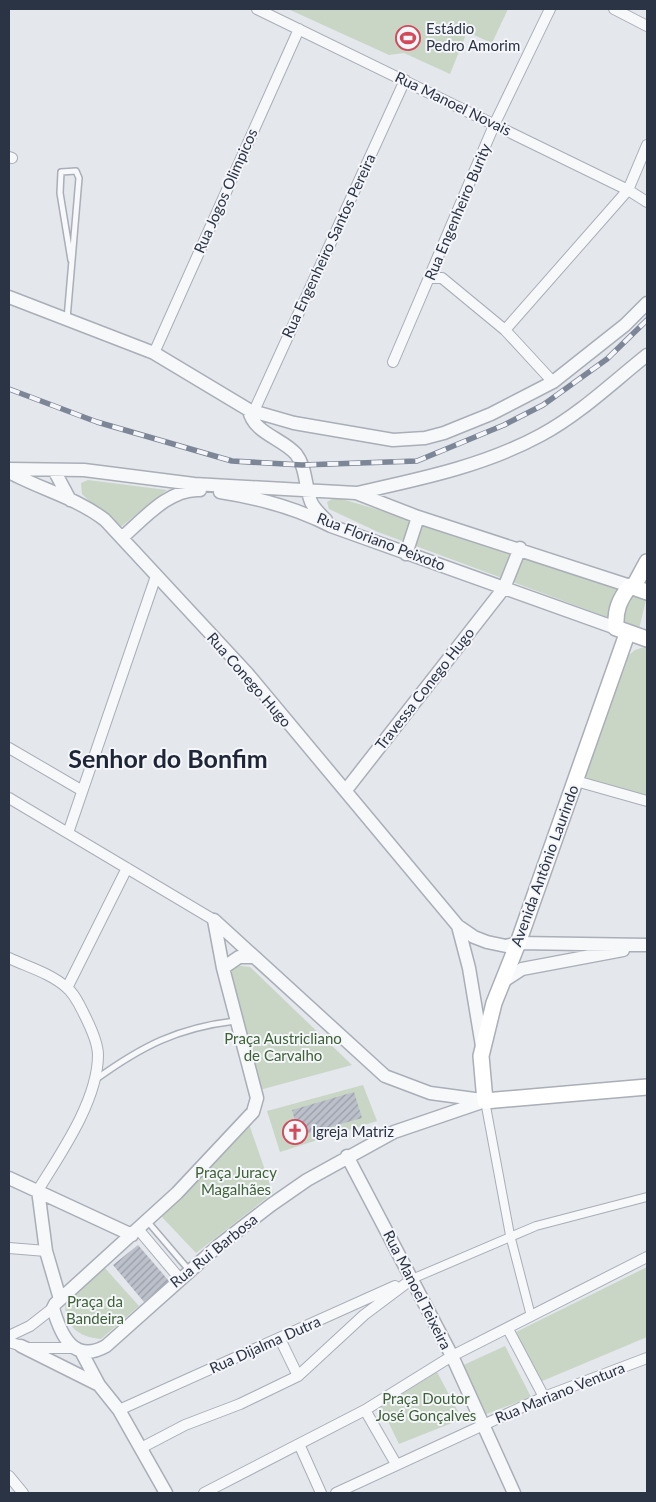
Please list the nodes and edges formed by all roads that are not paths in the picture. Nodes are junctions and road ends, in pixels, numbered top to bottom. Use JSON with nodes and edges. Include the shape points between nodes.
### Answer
{"nodes":[{"id":1,"x":258,"y":9,"type":"edge"},
{"id":2,"x":550,"y":9,"type":"edge"},
{"id":3,"x":614,"y":9,"type":"edge"},
{"id":4,"x":647,"y":26,"type":"edge"},
{"id":5,"x":299,"y":30,"type":"junction"},
{"id":6,"x":405,"y":80,"type":"junction"},
{"id":7,"x":495,"y":123,"type":"junction"},
{"id":8,"x":647,"y":145,"type":"edge"},
{"id":9,"x":628,"y":190,"type":"junction"},
{"id":10,"x":647,"y":202,"type":"edge"},
{"id":11,"x":71,"y":260,"type":"junction"},
{"id":12,"x":431,"y":278,"type":"junction"},
{"id":13,"x":9,"y":297,"type":"edge"},
{"id":14,"x":647,"y":303,"type":"edge"},
{"id":15,"x":67,"y":319,"type":"junction"},
{"id":16,"x":505,"y":330,"type":"junction"},
{"id":17,"x":154,"y":352,"type":"junction"},
{"id":18,"x":647,"y":355,"type":"edge"},
{"id":19,"x":393,"y":362,"type":"dead end"},
{"id":20,"x":553,"y":382,"type":"junction"},
{"id":21,"x":251,"y":411,"type":"junction"},
{"id":22,"x":9,"y":470,"type":"edge"},
{"id":23,"x":54,"y":470,"type":"junction"},
{"id":24,"x":308,"y":491,"type":"junction"},
{"id":25,"x":356,"y":493,"type":"junction"},
{"id":26,"x":70,"y":500,"type":"junction"},
{"id":27,"x":418,"y":517,"type":"junction"},
{"id":28,"x":331,"y":526,"type":"junction"},
{"id":29,"x":120,"y":535,"type":"junction"},
{"id":30,"x":520,"y":548,"type":"junction"},
{"id":31,"x":406,"y":554,"type":"junction"},
{"id":32,"x":647,"y":562,"type":"edge"},
{"id":33,"x":156,"y":576,"type":"junction"},
{"id":34,"x":504,"y":588,"type":"junction"},
{"id":35,"x":637,"y":588,"type":"edge"},
{"id":36,"x":635,"y":633,"type":"edge"},
{"id":37,"x":9,"y":748,"type":"edge"},
{"id":38,"x":576,"y":781,"type":"junction"},
{"id":39,"x":81,"y":790,"type":"junction"},
{"id":40,"x":346,"y":790,"type":"junction"},
{"id":41,"x":9,"y":798,"type":"edge"},
{"id":42,"x":647,"y":801,"type":"edge"},
{"id":43,"x":68,"y":833,"type":"junction"},
{"id":44,"x":127,"y":868,"type":"junction"},
{"id":45,"x":214,"y":920,"type":"junction"},
{"id":46,"x":458,"y":926,"type":"junction"},
{"id":47,"x":518,"y":943,"type":"junction"},
{"id":48,"x":647,"y":945,"type":"edge"},
{"id":49,"x":253,"y":957,"type":"junction"},
{"id":50,"x":9,"y":958,"type":"edge"},
{"id":51,"x":223,"y":968,"type":"junction"},
{"id":52,"x":502,"y":982,"type":"junction"},
{"id":53,"x":68,"y":988,"type":"junction"},
{"id":54,"x":237,"y":1021,"type":"junction"},
{"id":55,"x":483,"y":1048,"type":"junction"},
{"id":56,"x":95,"y":1080,"type":"junction"},
{"id":57,"x":647,"y":1087,"type":"edge"},
{"id":58,"x":485,"y":1101,"type":"junction"},
{"id":59,"x":347,"y":1156,"type":"junction"},
{"id":60,"x":9,"y":1178,"type":"edge"},
{"id":61,"x":38,"y":1190,"type":"junction"},
{"id":62,"x":647,"y":1197,"type":"edge"},
{"id":63,"x":139,"y":1228,"type":"junction"},
{"id":64,"x":510,"y":1236,"type":"junction"},
{"id":65,"x":9,"y":1248,"type":"edge"},
{"id":66,"x":46,"y":1251,"type":"junction"},
{"id":67,"x":647,"y":1257,"type":"edge"},
{"id":68,"x":190,"y":1270,"type":"junction"},
{"id":69,"x":180,"y":1278,"type":"junction"},
{"id":70,"x":412,"y":1279,"type":"junction"},
{"id":71,"x":56,"y":1304,"type":"junction"},
{"id":72,"x":531,"y":1316,"type":"junction"},
{"id":73,"x":508,"y":1329,"type":"junction"},
{"id":74,"x":9,"y":1336,"type":"edge"},
{"id":75,"x":280,"y":1339,"type":"junction"},
{"id":76,"x":15,"y":1344,"type":"edge"},
{"id":77,"x":78,"y":1350,"type":"junction"},
{"id":78,"x":452,"y":1356,"type":"junction"},
{"id":79,"x":647,"y":1358,"type":"edge"},
{"id":80,"x":298,"y":1376,"type":"junction"},
{"id":81,"x":99,"y":1386,"type":"junction"},
{"id":82,"x":544,"y":1397,"type":"junction"},
{"id":83,"x":119,"y":1410,"type":"junction"},
{"id":84,"x":365,"y":1410,"type":"junction"},
{"id":85,"x":483,"y":1425,"type":"junction"},
{"id":86,"x":299,"y":1444,"type":"junction"},
{"id":87,"x":141,"y":1448,"type":"junction"},
{"id":88,"x":396,"y":1464,"type":"junction"},
{"id":89,"x":9,"y":1476,"type":"edge"},
{"id":90,"x":23,"y":1493,"type":"edge"},
{"id":91,"x":166,"y":1493,"type":"edge"},
{"id":92,"x":204,"y":1493,"type":"edge"},
{"id":93,"x":321,"y":1493,"type":"edge"},
{"id":94,"x":336,"y":1493,"type":"edge"},
{"id":95,"x":514,"y":1493,"type":"edge"}],
"edges":[{"from":1,"to":5,"type":"street","name":"Rua Manoel Novais"},
{"from":2,"to":7,"type":"street","name":"Rua Engenheiro Burity"},
{"from":3,"to":4,"type":"street"},
{"from":5,"to":6,"type":"street","name":"Rua Manoel Novais"},
{"from":5,"to":17,"type":"street","name":"Rua Jogos Olimpicos"},
{"from":6,"to":7,"type":"street","name":"Rua Manoel Novais"},
{"from":6,"to":21,"type":"street","name":"Rua Engenheiro Santos Pereira"},
{"from":7,"to":9,"type":"street","name":"Rua Manoel Novais"},
{"from":7,"to":12,"type":"street","name":"Rua Engenheiro Burity"},
{"from":8,"to":9,"type":"street"},
{"from":9,"to":10,"type":"street","name":"Rua Manoel Novais"},
{"from":9,"to":16,"type":"street"},
{"from":11,"to":11,"type":"lane","via":[[79,178],[76,171],[67,170],[60,172],[60,193]]},
{"from":11,"to":15,"type":"lane"},
{"from":12,"to":16,"type":"street","via":[[442,278]]},
{"from":12,"to":19,"type":"street","name":"Rua Engenheiro Burity"},
{"from":13,"to":15,"type":"street"},
{"from":14,"to":20,"type":"street","via":[[625,325]]},
{"from":15,"to":17,"type":"street"},
{"from":16,"to":20,"type":"street"},
{"from":17,"to":21,"type":"street"},
{"from":18,"to":25,"type":"street","via":[[569,418],[522,444],[444,474]]},
{"from":20,"to":21,"type":"street","via":[[491,414],[425,438],[374,439]]},
{"from":21,"to":24,"type":"street","via":[[250,416],[257,426],[296,454],[306,476]]},
{"from":22,"to":23,"type":"street","name":"Rua Floriano Peixoto"},
{"from":22,"to":26,"type":"street","name":"Rua Conego Hugo"},
{"from":23,"to":24,"type":"street","name":"Rua Floriano Peixoto"},
{"from":23,"to":26,"type":"street"},
{"from":24,"to":25,"type":"street","name":"Rua Floriano Peixoto"},
{"from":24,"to":28,"type":"street","via":[[312,502]]},
{"from":25,"to":27,"type":"street","name":"Rua Floriano Peixoto"},
{"from":26,"to":29,"type":"street","name":"Rua Conego Hugo","via":[[94,511]]},
{"from":27,"to":30,"type":"street","name":"Rua Floriano Peixoto"},
{"from":27,"to":31,"type":"street"},
{"from":28,"to":29,"type":"street","name":"Rua Floriano Peixoto","via":[[308,514],[268,501],[192,489],[177,494],[125,535]]},
{"from":28,"to":31,"type":"street","name":"Rua Floriano Peixoto"},
{"from":29,"to":33,"type":"street","name":"Rua Conego Hugo"},
{"from":30,"to":34,"type":"street","name":"Travessa Conego Hugo"},
{"from":30,"to":35,"type":"street","name":"Rua Floriano Peixoto"},
{"from":31,"to":34,"type":"street","name":"Rua Floriano Peixoto"},
{"from":32,"to":35,"type":"main road"},
{"from":33,"to":39,"type":"street"},
{"from":33,"to":40,"type":"street","name":"Rua Conego Hugo","via":[[247,673]]},
{"from":34,"to":36,"type":"street","name":"Rua Floriano Peixoto"},
{"from":34,"to":40,"type":"street","name":"Travessa Conego Hugo"},
{"from":35,"to":36,"type":"main road","name":"Avenida Antônio Laurindo","via":[[619,602],[616,611]]},
{"from":36,"to":38,"type":"main road","name":"Avenida Antônio Laurindo"},
{"from":37,"to":39,"type":"street"},
{"from":38,"to":42,"type":"street"},
{"from":38,"to":47,"type":"main road","name":"Avenida Antônio Laurindo"},
{"from":39,"to":43,"type":"street"},
{"from":40,"to":46,"type":"street","name":"Rua Conego Hugo"},
{"from":41,"to":43,"type":"street"},
{"from":43,"to":44,"type":"street"},
{"from":44,"to":45,"type":"street"},
{"from":44,"to":53,"type":"street"},
{"from":45,"to":49,"type":"street"},
{"from":45,"to":51,"type":"street"},
{"from":46,"to":47,"type":"street","via":[[487,942],[506,946]]},
{"from":46,"to":55,"type":"street"},
{"from":47,"to":48,"type":"street"},
{"from":47,"to":52,"type":"main road","name":"Avenida Antônio Laurindo"},
{"from":48,"to":52,"type":"street","via":[[522,969]]},
{"from":49,"to":51,"type":"street","via":[[239,958]]},
{"from":49,"to":58,"type":"street","via":[[385,1076],[430,1093]]},
{"from":50,"to":53,"type":"street","via":[[50,976]]},
{"from":51,"to":54,"type":"street"},
{"from":52,"to":55,"type":"main road","name":"Avenida Antônio Laurindo"},
{"from":53,"to":56,"type":"street","via":[[87,1020],[98,1053]]},
{"from":54,"to":56,"type":"lane","via":[[217,1023],[161,1039],[140,1048]]},
{"from":54,"to":63,"type":"street","via":[[257,1098],[253,1112]]},
{"from":55,"to":58,"type":"main road","name":"Avenida Antônio Laurindo","via":[[480,1056]]},
{"from":56,"to":61,"type":"street","via":[[64,1147]]},
{"from":57,"to":58,"type":"main road","name":"Rua Rui Barbosa"},
{"from":58,"to":59,"type":"street","name":"Rua Rui Barbosa","via":[[394,1132]]},
{"from":58,"to":64,"type":"street"},
{"from":59,"to":68,"type":"street","name":"Rua Rui Barbosa","via":[[271,1204]]},
{"from":59,"to":70,"type":"street","name":"Rua Manoel Teixeira"},
{"from":60,"to":61,"type":"street"},
{"from":61,"to":63,"type":"street"},
{"from":61,"to":66,"type":"street"},
{"from":62,"to":64,"type":"street"},
{"from":63,"to":68,"type":"lane"},
{"from":63,"to":69,"type":"street"},
{"from":63,"to":71,"type":"street"},
{"from":64,"to":70,"type":"street"},
{"from":64,"to":72,"type":"street"},
{"from":65,"to":66,"type":"street"},
{"from":66,"to":71,"type":"street"},
{"from":67,"to":72,"type":"street"},
{"from":68,"to":69,"type":"street","name":"Rua Rui Barbosa"},
{"from":69,"to":77,"type":"street","name":"Rua Rui Barbosa","via":[[106,1346],[96,1352]]},
{"from":70,"to":75,"type":"street","name":"Rua Dijalma Dutra"},
{"from":70,"to":78,"type":"street","name":"Rua Manoel Teixeira"},
{"from":70,"to":80,"type":"street","via":[[364,1315]]},
{"from":71,"to":74,"type":"street","via":[[30,1326]]},
{"from":71,"to":77,"type":"street","via":[[60,1328]]},
{"from":72,"to":73,"type":"street"},
{"from":73,"to":78,"type":"street"},
{"from":73,"to":82,"type":"street"},
{"from":75,"to":80,"type":"street"},
{"from":75,"to":83,"type":"street","name":"Rua Dijalma Dutra"},
{"from":76,"to":77,"type":"street","via":[[28,1348]]},
{"from":76,"to":81,"type":"street"},
{"from":77,"to":81,"type":"street"},
{"from":78,"to":84,"type":"street"},
{"from":78,"to":85,"type":"street","name":"Rua Manoel Teixeira"},
{"from":79,"to":82,"type":"street","name":"Rua Mariano Ventura"},
{"from":80,"to":87,"type":"street","via":[[240,1404],[185,1425]]},
{"from":81,"to":83,"type":"street"},
{"from":82,"to":85,"type":"street","name":"Rua Mariano Ventura"},
{"from":83,"to":87,"type":"street"},
{"from":84,"to":86,"type":"street"},
{"from":84,"to":88,"type":"street"},
{"from":85,"to":88,"type":"street","name":"Rua Mariano Ventura"},
{"from":85,"to":95,"type":"street","name":"Rua Manoel Teixeira"},
{"from":86,"to":92,"type":"street"},
{"from":86,"to":93,"type":"street"},
{"from":87,"to":91,"type":"street"},
{"from":88,"to":94,"type":"street","name":"Rua Mariano Ventura"},
{"from":89,"to":90,"type":"street"}]}
